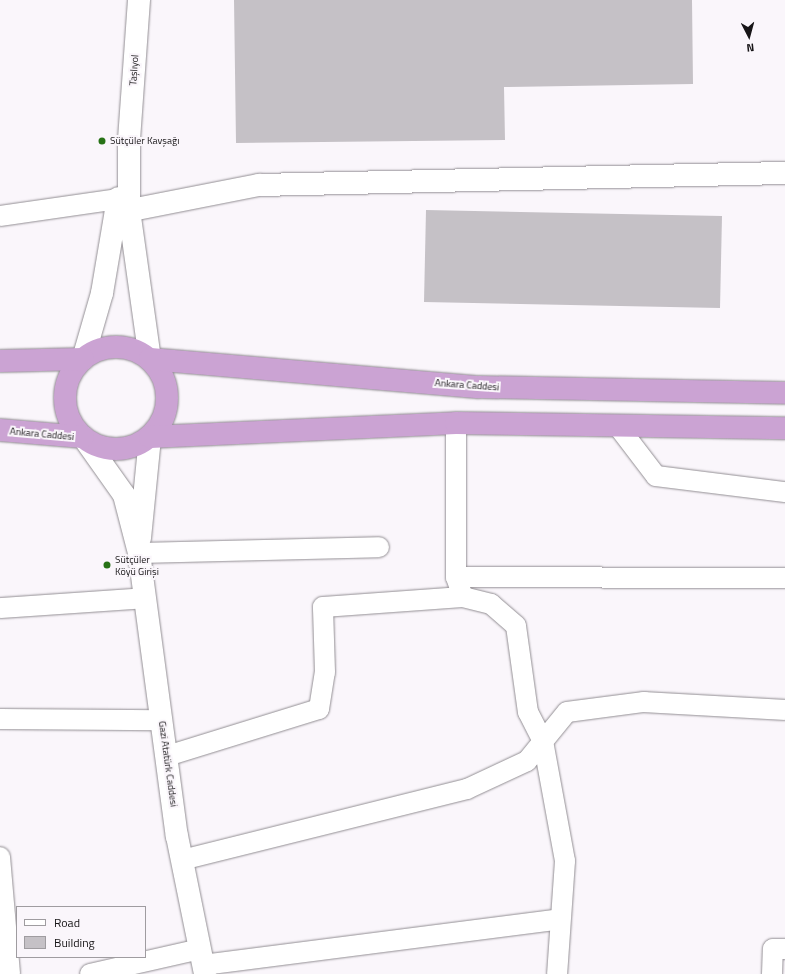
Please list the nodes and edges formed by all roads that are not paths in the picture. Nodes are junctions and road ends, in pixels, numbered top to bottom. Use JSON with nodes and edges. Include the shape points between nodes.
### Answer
{"nodes":[{"id":1,"x":139,"y":0,"type":"edge"},
{"id":2,"x":785,"y":173,"type":"edge"},
{"id":3,"x":121,"y":207,"type":"junction"},
{"id":4,"x":0,"y":216,"type":"edge"},
{"id":5,"x":83,"y":359,"type":"junction"},
{"id":6,"x":150,"y":359,"type":"junction"},
{"id":7,"x":0,"y":361,"type":"edge"},
{"id":8,"x":785,"y":393,"type":"edge"},
{"id":9,"x":456,"y":423,"type":"junction"},
{"id":10,"x":617,"y":425,"type":"junction"},
{"id":11,"x":785,"y":428,"type":"edge"},
{"id":12,"x":0,"y":430,"type":"edge"},
{"id":13,"x":83,"y":437,"type":"junction"},
{"id":14,"x":150,"y":437,"type":"junction"},
{"id":15,"x":785,"y":492,"type":"edge"},
{"id":16,"x":379,"y":547,"type":"dead end"},
{"id":17,"x":139,"y":553,"type":"junction"},
{"id":18,"x":456,"y":576,"type":"junction"},
{"id":19,"x":785,"y":578,"type":"edge"},
{"id":20,"x":463,"y":597,"type":"junction"},
{"id":21,"x":145,"y":598,"type":"junction"},
{"id":22,"x":0,"y":608,"type":"edge"},
{"id":23,"x":785,"y":710,"type":"edge"},
{"id":24,"x":0,"y":719,"type":"edge"},
{"id":25,"x":162,"y":720,"type":"junction"},
{"id":26,"x":543,"y":741,"type":"junction"},
{"id":27,"x":166,"y":756,"type":"junction"},
{"id":28,"x":0,"y":857,"type":"edge"},
{"id":29,"x":182,"y":860,"type":"junction"},
{"id":30,"x":560,"y":920,"type":"junction"},
{"id":31,"x":785,"y":949,"type":"edge"},
{"id":32,"x":203,"y":963,"type":"edge"},
{"id":33,"x":10,"y":974,"type":"edge"},
{"id":34,"x":90,"y":974,"type":"edge"},
{"id":35,"x":557,"y":974,"type":"edge"},
{"id":36,"x":772,"y":974,"type":"edge"}],
"edges":[{"from":1,"to":3,"type":"street","name":"Taşlıyol","via":[[129,139]]},
{"from":2,"to":3,"type":"street","via":[[259,185]]},
{"from":3,"to":4,"type":"street"},
{"from":3,"to":5,"type":"street","via":[[102,293]]},
{"from":3,"to":6,"type":"street"},
{"from":5,"to":6,"type":"highway","name":"Ankara Caddesi","via":[[109,347],[124,347]]},
{"from":5,"to":7,"type":"highway","name":"Ankara Caddesi"},
{"from":5,"to":13,"type":"highway","name":"Ankara Caddesi","via":[[72,373],[66,395],[66,407],[72,424]]},
{"from":6,"to":8,"type":"highway","name":"Ankara Caddesi","via":[[479,387]]},
{"from":6,"to":14,"type":"highway","name":"Ankara Caddesi","via":[[167,389],[167,407],[161,423]]},
{"from":9,"to":10,"type":"highway","name":"Ankara Caddesi"},
{"from":9,"to":14,"type":"highway","name":"Ankara Caddesi"},
{"from":9,"to":18,"type":"street"},
{"from":10,"to":11,"type":"highway","name":"Ankara Caddesi"},
{"from":10,"to":15,"type":"street","via":[[656,476]]},
{"from":12,"to":13,"type":"highway","name":"Ankara Caddesi"},
{"from":13,"to":14,"type":"highway","name":"Ankara Caddesi","via":[[102,447],[124,449]]},
{"from":13,"to":17,"type":"street","via":[[124,495]]},
{"from":14,"to":17,"type":"street"},
{"from":16,"to":17,"type":"street"},
{"from":17,"to":21,"type":"street","name":"Gazi Atatürk Caddesi"},
{"from":18,"to":19,"type":"street"},
{"from":18,"to":20,"type":"street"},
{"from":20,"to":26,"type":"street","via":[[491,604],[516,626],[528,712]]},
{"from":20,"to":27,"type":"street","via":[[323,607],[325,672],[319,708]]},
{"from":21,"to":22,"type":"street"},
{"from":21,"to":25,"type":"street","name":"Gazi Atatürk Caddesi"},
{"from":23,"to":26,"type":"street","via":[[644,702],[567,712]]},
{"from":24,"to":25,"type":"street"},
{"from":25,"to":27,"type":"street","name":"Gazi Atatürk Caddesi"},
{"from":26,"to":29,"type":"street","via":[[527,761],[467,789]]},
{"from":26,"to":30,"type":"street","via":[[565,860]]},
{"from":27,"to":29,"type":"street","name":"Gazi Atatürk Caddesi"},
{"from":28,"to":33,"type":"street"},
{"from":29,"to":32,"type":"street","name":"Gazi Atatürk Caddesi"},
{"from":30,"to":32,"type":"street"},
{"from":30,"to":35,"type":"street"},
{"from":31,"to":36,"type":"street","via":[[773,949]]},
{"from":32,"to":34,"type":"street"}]}
